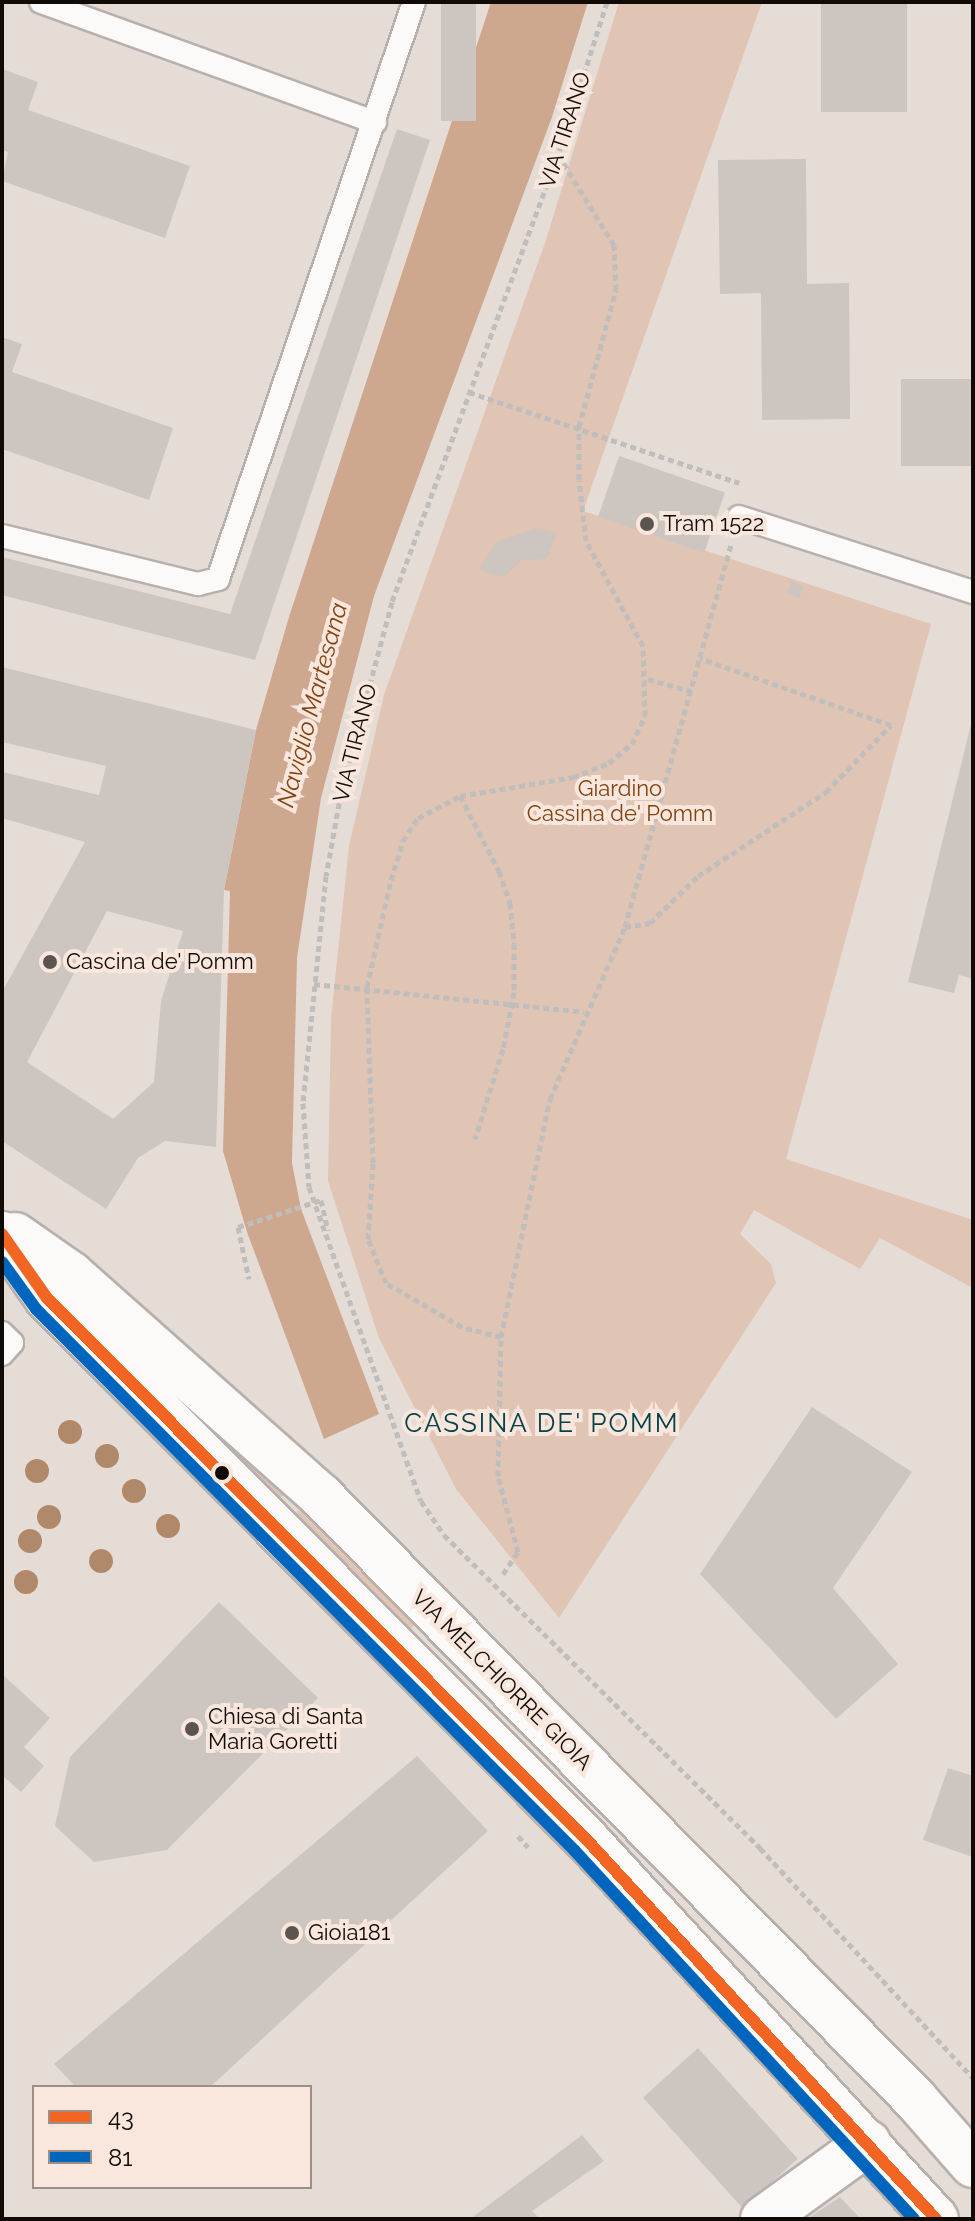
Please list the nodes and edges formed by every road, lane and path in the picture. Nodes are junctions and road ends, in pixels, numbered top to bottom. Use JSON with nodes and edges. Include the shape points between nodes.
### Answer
{"nodes":[{"id":1,"x":41,"y":2,"type":"edge"},
{"id":2,"x":414,"y":2,"type":"edge"},
{"id":3,"x":607,"y":3,"type":"edge"},
{"id":4,"x":375,"y":122,"type":"junction"},
{"id":5,"x":558,"y":155,"type":"junction"},
{"id":6,"x":469,"y":392,"type":"junction"},
{"id":7,"x":579,"y":427,"type":"junction"},
{"id":8,"x":739,"y":517,"type":"junction"},
{"id":9,"x":2,"y":536,"type":"edge"},
{"id":10,"x":973,"y":592,"type":"edge"},
{"id":11,"x":700,"y":658,"type":"junction"},
{"id":12,"x":648,"y":679,"type":"junction"},
{"id":13,"x":691,"y":691,"type":"junction"},
{"id":14,"x":460,"y":796,"type":"junction"},
{"id":15,"x":625,"y":927,"type":"junction"},
{"id":16,"x":314,"y":984,"type":"junction"},
{"id":17,"x":367,"y":987,"type":"junction"},
{"id":18,"x":511,"y":1004,"type":"junction"},
{"id":19,"x":584,"y":1012,"type":"junction"},
{"id":20,"x":475,"y":1139,"type":"dead end"},
{"id":21,"x":2,"y":1226,"type":"edge"},
{"id":22,"x":2,"y":1234,"type":"edge"},
{"id":23,"x":333,"y":1253,"type":"junction"},
{"id":24,"x":249,"y":1279,"type":"dead end"},
{"id":25,"x":2,"y":1333,"type":"edge"},
{"id":26,"x":501,"y":1337,"type":"junction"},
{"id":27,"x":2,"y":1354,"type":"edge"},
{"id":28,"x":503,"y":1574,"type":"dead end"},
{"id":29,"x":973,"y":2078,"type":"edge"},
{"id":30,"x":868,"y":2143,"type":"junction"},
{"id":31,"x":973,"y":2165,"type":"edge"},
{"id":32,"x":763,"y":2219,"type":"edge"},
{"id":33,"x":936,"y":2219,"type":"edge"}],
"edges":[{"from":1,"to":4,"type":"lane"},
{"from":2,"to":4,"type":"lane"},
{"from":3,"to":5,"type":"path","name":"VIA TIRANO"},
{"from":4,"to":9,"type":"lane","via":[[218,579],[198,584]]},
{"from":5,"to":6,"type":"path","name":"VIA TIRANO"},
{"from":5,"to":7,"type":"path","via":[[614,245],[616,290]]},
{"from":6,"to":7,"type":"path"},
{"from":6,"to":16,"type":"path","name":"VIA TIRANO","via":[[392,602],[361,712],[326,876]]},
{"from":7,"to":8,"type":"path","via":[[747,486]]},
{"from":7,"to":12,"type":"path","via":[[586,541],[643,646]]},
{"from":8,"to":10,"type":"lane"},
{"from":8,"to":11,"type":"path"},
{"from":11,"to":13,"type":"path"},
{"from":11,"to":15,"type":"path","via":[[891,725],[826,792],[698,876],[650,923]]},
{"from":12,"to":13,"type":"path"},
{"from":12,"to":14,"type":"path","via":[[645,716],[632,744],[609,763],[573,777]]},
{"from":13,"to":15,"type":"path"},
{"from":14,"to":17,"type":"path","via":[[418,818],[403,841]]},
{"from":14,"to":18,"type":"path","via":[[510,903]]},
{"from":15,"to":19,"type":"path"},
{"from":16,"to":17,"type":"path"},
{"from":16,"to":23,"type":"path","name":"VIA TIRANO","via":[[304,1146],[309,1187]]},
{"from":17,"to":18,"type":"path"},
{"from":17,"to":26,"type":"path","via":[[373,1163],[368,1239],[386,1283],[462,1327]]},
{"from":18,"to":19,"type":"path"},
{"from":18,"to":20,"type":"path"},
{"from":19,"to":26,"type":"path","via":[[550,1099]]},
{"from":21,"to":31,"type":"street","name":"VIA MELCHIORRE GIOIA","via":[[71,1274],[321,1496],[894,2076]]},
{"from":22,"to":30,"type":"street","via":[[47,1298],[587,1840]]},
{"from":23,"to":24,"type":"path","bridge":true,"via":[[321,1200],[238,1227]]},
{"from":23,"to":29,"type":"path","name":"VIA TIRANO","via":[[421,1501],[444,1535],[760,1848]]},
{"from":25,"to":27,"type":"lane","via":[[12,1343]]},
{"from":26,"to":28,"type":"path","via":[[498,1476],[518,1552]]},
{"from":30,"to":32,"type":"street"},
{"from":30,"to":33,"type":"street"}]}
